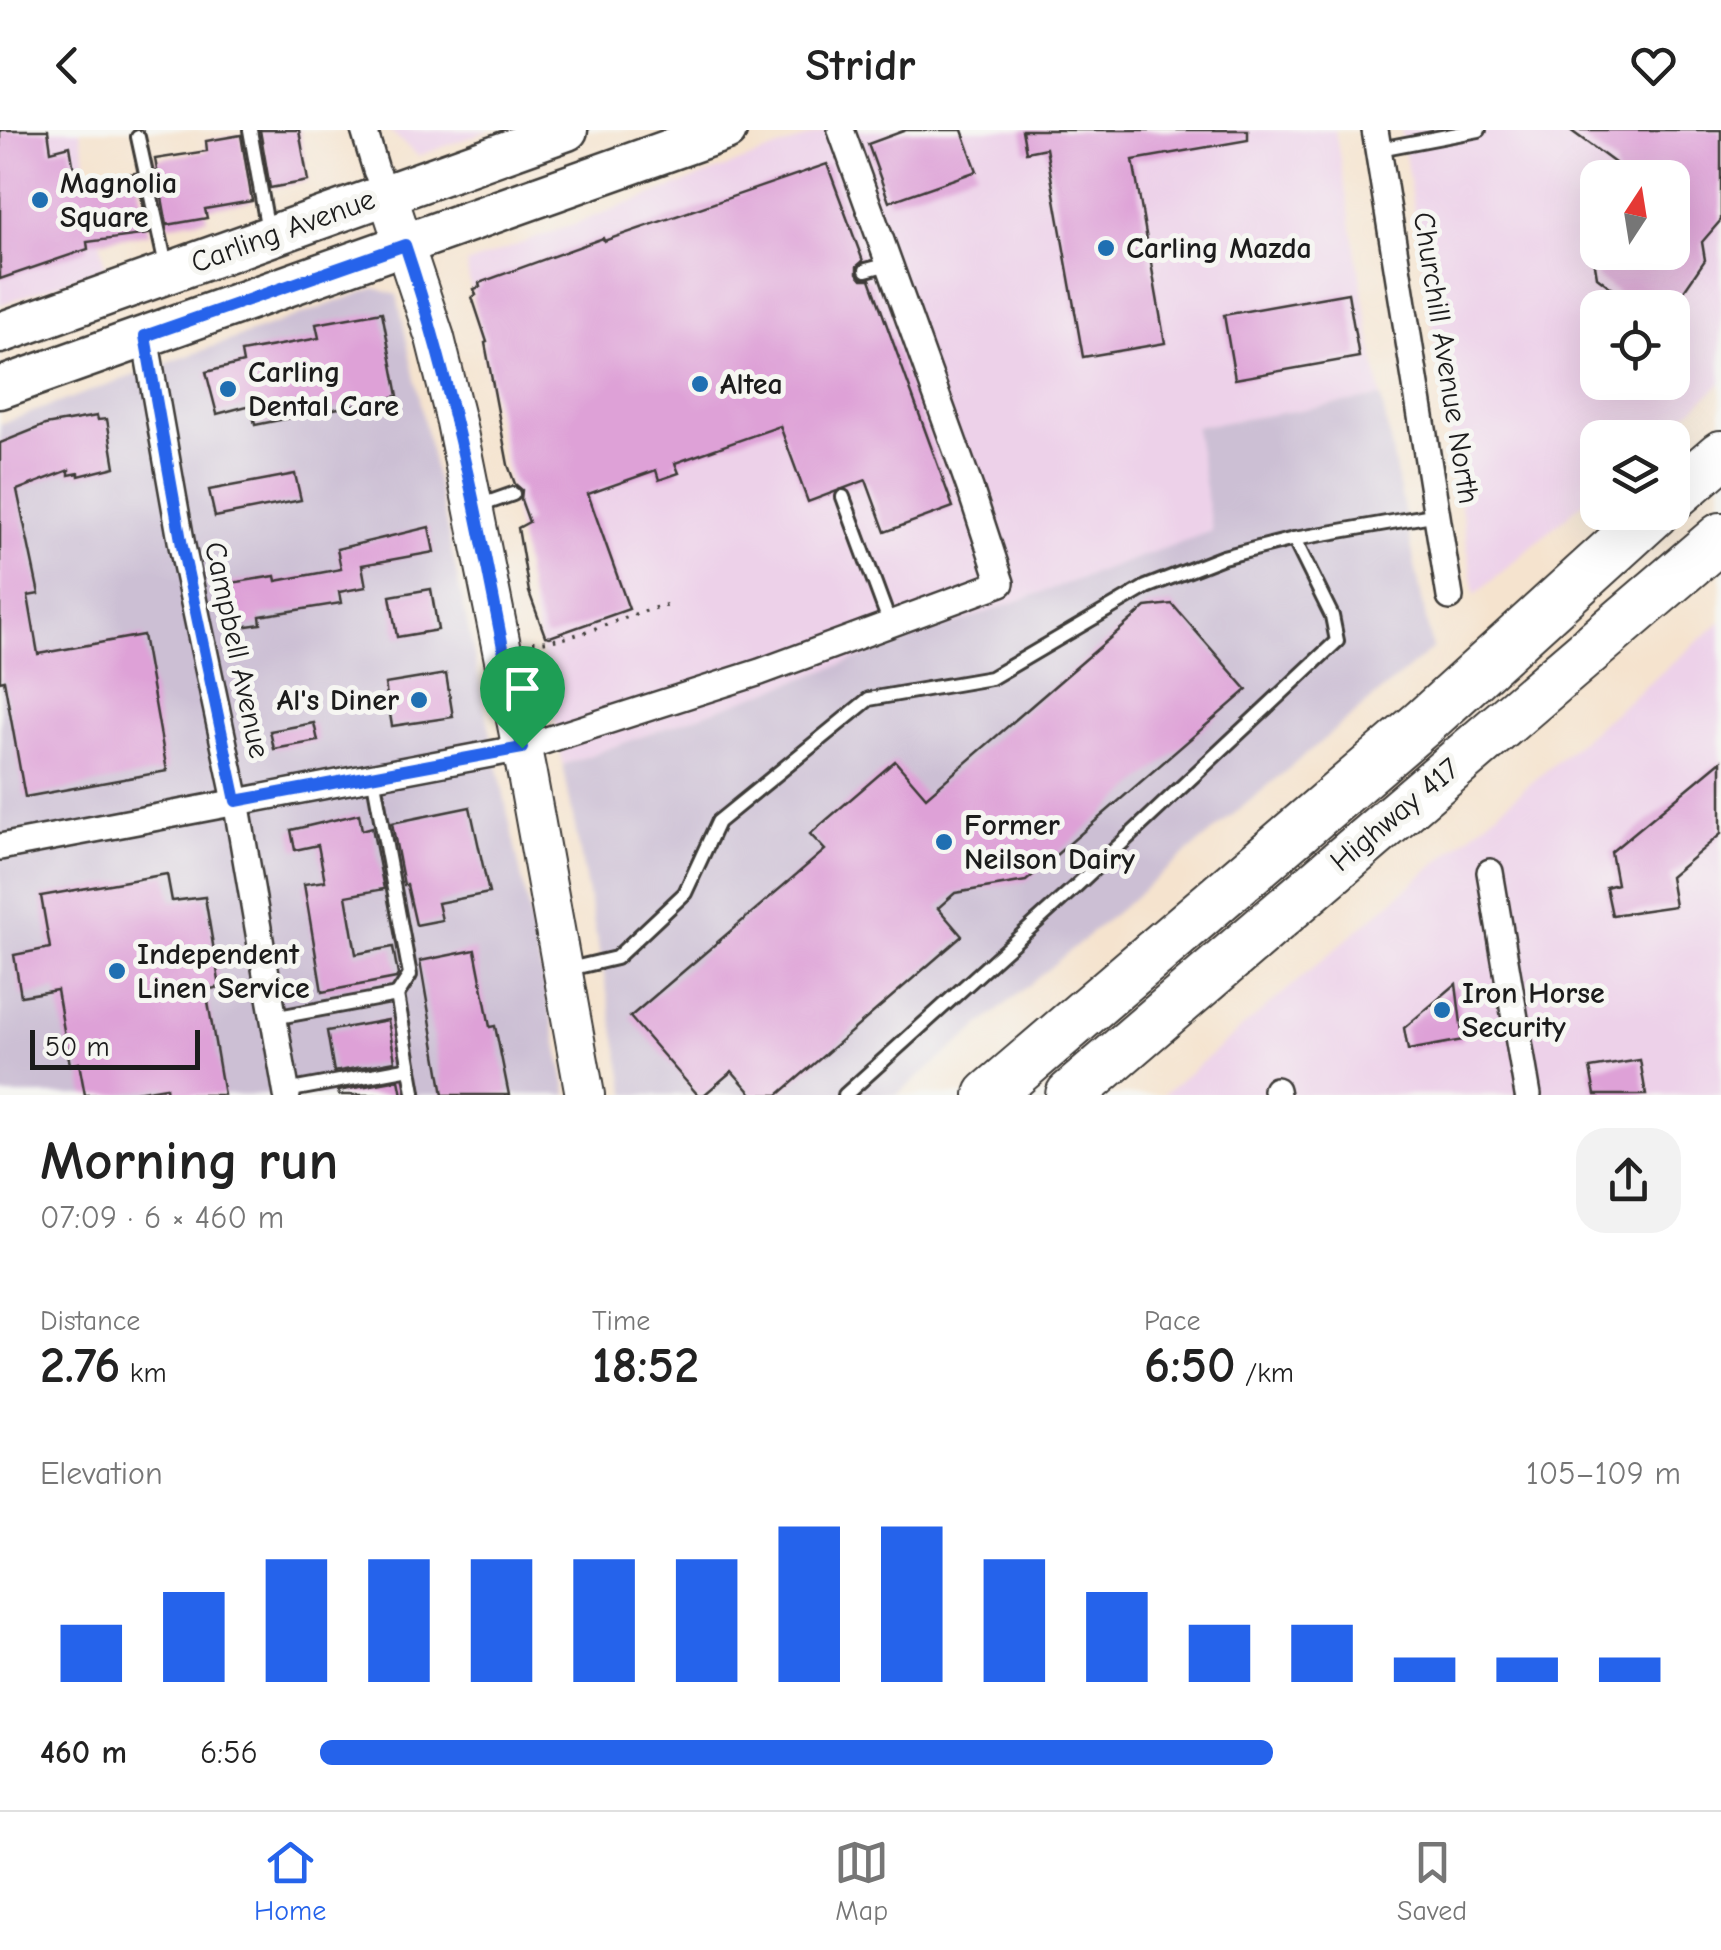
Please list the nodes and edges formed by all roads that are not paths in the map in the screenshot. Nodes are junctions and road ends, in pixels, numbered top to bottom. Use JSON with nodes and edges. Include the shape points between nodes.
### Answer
{"nodes":[{"id":1,"x":250,"y":130,"type":"edge"},
{"id":2,"x":364,"y":130,"type":"edge"},
{"id":3,"x":567,"y":130,"type":"edge"},
{"id":4,"x":726,"y":130,"type":"edge"},
{"id":5,"x":841,"y":130,"type":"edge"},
{"id":6,"x":1479,"y":130,"type":"edge"},
{"id":7,"x":138,"y":137,"type":"dead end"},
{"id":8,"x":1378,"y":140,"type":"edge"},
{"id":9,"x":387,"y":194,"type":"junction"},
{"id":10,"x":269,"y":236,"type":"junction"},
{"id":11,"x":405,"y":245,"type":"junction"},
{"id":12,"x":168,"y":272,"type":"junction"},
{"id":13,"x":0,"y":333,"type":"edge"},
{"id":14,"x":145,"y":336,"type":"junction"},
{"id":15,"x":0,"y":388,"type":"edge"},
{"id":16,"x":1721,"y":455,"type":"edge"},
{"id":17,"x":1690,"y":482,"type":"edge"},
{"id":18,"x":513,"y":494,"type":"dead end"},
{"id":19,"x":844,"y":497,"type":"dead end"},
{"id":20,"x":474,"y":508,"type":"junction"},
{"id":21,"x":1438,"y":514,"type":"junction"},
{"id":22,"x":1636,"y":530,"type":"edge"},
{"id":23,"x":1721,"y":536,"type":"edge"},
{"id":24,"x":1294,"y":539,"type":"junction"},
{"id":25,"x":1450,"y":597,"type":"dead end"},
{"id":26,"x":890,"y":624,"type":"junction"},
{"id":27,"x":522,"y":748,"type":"junction"},
{"id":28,"x":373,"y":776,"type":"junction"},
{"id":29,"x":236,"y":801,"type":"junction"},
{"id":30,"x":0,"y":847,"type":"edge"},
{"id":31,"x":1490,"y":872,"type":"dead end"},
{"id":32,"x":563,"y":970,"type":"junction"},
{"id":33,"x":397,"y":994,"type":"junction"},
{"id":34,"x":273,"y":1018,"type":"junction"},
{"id":35,"x":410,"y":1068,"type":"junction"},
{"id":36,"x":414,"y":1092,"type":"dead end"},
{"id":37,"x":286,"y":1093,"type":"edge"},
{"id":38,"x":585,"y":1095,"type":"edge"},
{"id":39,"x":845,"y":1095,"type":"edge"},
{"id":40,"x":989,"y":1095,"type":"edge"},
{"id":41,"x":1070,"y":1095,"type":"edge"},
{"id":42,"x":1528,"y":1095,"type":"edge"}],
"edges":[{"from":1,"to":10,"type":"lane"},
{"from":2,"to":9,"type":"street"},
{"from":3,"to":9,"type":"main road","name":"Carling Avenue"},
{"from":4,"to":11,"type":"main road","name":"Carling Avenue"},
{"from":5,"to":26,"type":"street","via":[[878,267],[1001,582]]},
{"from":6,"to":8,"type":"lane"},
{"from":7,"to":12,"type":"lane"},
{"from":8,"to":21,"type":"street","name":"Churchill Avenue North"},
{"from":9,"to":10,"type":"main road","name":"Carling Avenue"},
{"from":9,"to":11,"type":"street"},
{"from":10,"to":12,"type":"main road","name":"Carling Avenue"},
{"from":11,"to":14,"type":"main road","name":"Carling Avenue"},
{"from":11,"to":20,"type":"street","via":[[435,338]]},
{"from":12,"to":13,"type":"main road","name":"Carling Avenue","via":[[60,301]]},
{"from":14,"to":15,"type":"main road","name":"Carling Avenue"},
{"from":14,"to":29,"type":"street","name":"Campbell Avenue"},
{"from":16,"to":17,"type":"highway"},
{"from":18,"to":20,"type":"lane"},
{"from":19,"to":26,"type":"lane"},
{"from":20,"to":27,"type":"street"},
{"from":21,"to":24,"type":"lane"},
{"from":21,"to":25,"type":"street","name":"Churchill Avenue North"},
{"from":22,"to":40,"type":"highway","via":[[1423,723]]},
{"from":23,"to":41,"type":"highway","name":"Highway 417"},
{"from":24,"to":32,"type":"lane","via":[[1222,557],[1146,588],[991,678],[870,699],[718,822],[686,893],[616,958]]},
{"from":24,"to":39,"type":"lane","via":[[1332,616],[1337,641]]},
{"from":26,"to":27,"type":"street"},
{"from":27,"to":28,"type":"street"},
{"from":27,"to":32,"type":"street"},
{"from":28,"to":29,"type":"street"},
{"from":28,"to":33,"type":"lane","via":[[410,975]]},
{"from":29,"to":30,"type":"street"},
{"from":29,"to":34,"type":"street","name":"Campbell Avenue"},
{"from":31,"to":42,"type":"street"},
{"from":32,"to":38,"type":"street"},
{"from":33,"to":34,"type":"lane"},
{"from":33,"to":35,"type":"lane"},
{"from":34,"to":37,"type":"street","name":"Campbell Avenue"},
{"from":35,"to":36,"type":"lane"},
{"from":35,"to":37,"type":"lane"}]}
